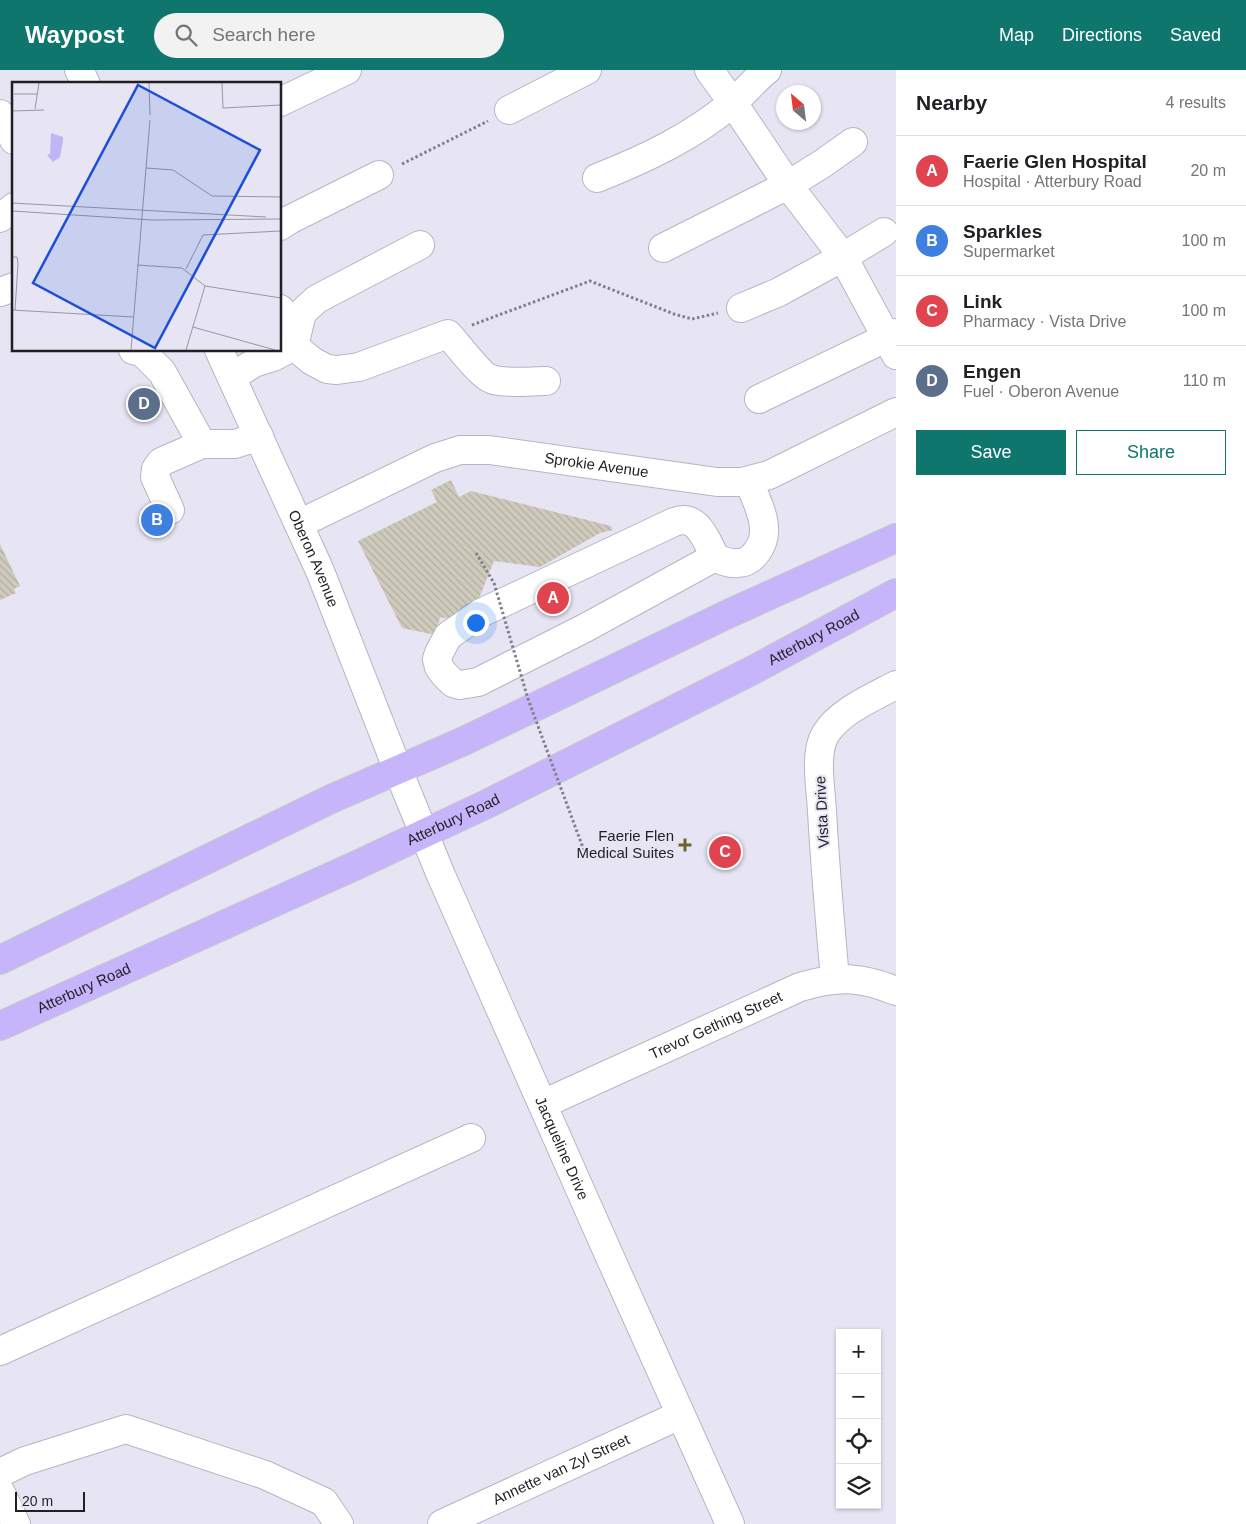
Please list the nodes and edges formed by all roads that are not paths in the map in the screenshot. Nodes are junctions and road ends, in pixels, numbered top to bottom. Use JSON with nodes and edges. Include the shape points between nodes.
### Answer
{"nodes":[{"id":1,"x":79,"y":70,"type":"edge"},
{"id":2,"x":346,"y":70,"type":"edge"},
{"id":3,"x":587,"y":70,"type":"edge"},
{"id":4,"x":709,"y":70,"type":"edge"},
{"id":5,"x":767,"y":70,"type":"edge"},
{"id":6,"x":85,"y":82,"type":"edge"},
{"id":7,"x":281,"y":102,"type":"edge"},
{"id":8,"x":733,"y":103,"type":"junction"},
{"id":9,"x":509,"y":110,"type":"road end"},
{"id":10,"x":0,"y":115,"type":"edge"},
{"id":11,"x":12,"y":136,"type":"edge"},
{"id":12,"x":853,"y":142,"type":"dead end"},
{"id":13,"x":379,"y":175,"type":"road end"},
{"id":14,"x":597,"y":178,"type":"dead end"},
{"id":15,"x":788,"y":185,"type":"junction"},
{"id":16,"x":12,"y":210,"type":"edge"},
{"id":17,"x":0,"y":218,"type":"edge"},
{"id":18,"x":281,"y":225,"type":"edge"},
{"id":19,"x":884,"y":232,"type":"dead end"},
{"id":20,"x":420,"y":245,"type":"dead end"},
{"id":21,"x":663,"y":248,"type":"dead end"},
{"id":22,"x":843,"y":257,"type":"junction"},
{"id":23,"x":12,"y":288,"type":"edge"},
{"id":24,"x":0,"y":292,"type":"edge"},
{"id":25,"x":740,"y":308,"type":"road end"},
{"id":26,"x":281,"y":313,"type":"edge"},
{"id":27,"x":893,"y":342,"type":"edge"},
{"id":28,"x":294,"y":346,"type":"junction"},
{"id":29,"x":141,"y":351,"type":"edge"},
{"id":30,"x":220,"y":351,"type":"edge"},
{"id":31,"x":232,"y":376,"type":"junction"},
{"id":32,"x":546,"y":381,"type":"dead end"},
{"id":33,"x":759,"y":399,"type":"dead end"},
{"id":34,"x":896,"y":412,"type":"edge"},
{"id":35,"x":259,"y":436,"type":"junction"},
{"id":36,"x":202,"y":444,"type":"junction"},
{"id":37,"x":749,"y":481,"type":"junction"},
{"id":38,"x":170,"y":510,"type":"dead end"},
{"id":39,"x":299,"y":524,"type":"junction"},
{"id":40,"x":896,"y":538,"type":"edge"},
{"id":41,"x":715,"y":557,"type":"junction"},
{"id":42,"x":896,"y":593,"type":"edge"},
{"id":43,"x":896,"y":685,"type":"edge"},
{"id":44,"x":398,"y":770,"type":"junction"},
{"id":45,"x":424,"y":834,"type":"junction"},
{"id":46,"x":0,"y":960,"type":"edge"},
{"id":47,"x":835,"y":979,"type":"junction"},
{"id":48,"x":896,"y":991,"type":"edge"},
{"id":49,"x":0,"y":1026,"type":"edge"},
{"id":50,"x":543,"y":1104,"type":"junction"},
{"id":51,"x":471,"y":1138,"type":"dead end"},
{"id":52,"x":0,"y":1350,"type":"edge"},
{"id":53,"x":680,"y":1415,"type":"junction"},
{"id":54,"x":0,"y":1473,"type":"edge"},
{"id":55,"x":0,"y":1491,"type":"edge"},
{"id":56,"x":334,"y":1522,"type":"edge"},
{"id":57,"x":16,"y":1524,"type":"edge"},
{"id":58,"x":442,"y":1524,"type":"edge"},
{"id":59,"x":730,"y":1524,"type":"edge"}],
"edges":[{"from":1,"to":6,"type":"street"},
{"from":2,"to":7,"type":"street"},
{"from":3,"to":9,"type":"street"},
{"from":4,"to":8,"type":"street"},
{"from":5,"to":8,"type":"street"},
{"from":8,"to":14,"type":"street","via":[[684,137]]},
{"from":8,"to":15,"type":"street"},
{"from":10,"to":11,"type":"street"},
{"from":12,"to":15,"type":"street"},
{"from":13,"to":18,"type":"street"},
{"from":15,"to":21,"type":"street"},
{"from":15,"to":22,"type":"street"},
{"from":16,"to":17,"type":"street"},
{"from":19,"to":22,"type":"street"},
{"from":20,"to":28,"type":"street","via":[[312,304],[302,314]]},
{"from":22,"to":25,"type":"street","via":[[779,292]]},
{"from":22,"to":27,"type":"street"},
{"from":23,"to":24,"type":"street"},
{"from":26,"to":28,"type":"street"},
{"from":27,"to":33,"type":"street"},
{"from":28,"to":31,"type":"street"},
{"from":28,"to":32,"type":"street","via":[[312,362],[337,370],[359,367],[448,334],[490,379]]},
{"from":29,"to":36,"type":"street","via":[[162,372]]},
{"from":30,"to":31,"type":"street","name":"Oberon Avenue"},
{"from":31,"to":35,"type":"street","name":"Oberon Avenue"},
{"from":34,"to":37,"type":"street","name":"Sprokie Avenue","via":[[769,475]]},
{"from":35,"to":36,"type":"street","via":[[235,444]]},
{"from":35,"to":39,"type":"street","name":"Oberon Avenue"},
{"from":36,"to":38,"type":"street","via":[[161,462],[156,469],[155,477]]},
{"from":37,"to":39,"type":"street","name":"Sprokie Avenue","via":[[717,482],[498,452],[460,450],[435,458]]},
{"from":37,"to":41,"type":"street","via":[[764,527],[760,546],[744,562],[731,563]]},
{"from":39,"to":44,"type":"street","name":"Oberon Avenue"},
{"from":40,"to":44,"type":"main road"},
{"from":41,"to":41,"type":"street","via":[[478,682],[453,683],[439,667],[437,658],[448,636],[481,613],[674,522],[694,523]]},
{"from":42,"to":45,"type":"main road","name":"Atterbury Road","via":[[744,675]]},
{"from":43,"to":47,"type":"street","name":"Vista Drive","via":[[837,720],[821,744],[827,893]]},
{"from":44,"to":45,"type":"street","name":"Jacqueline Drive"},
{"from":44,"to":46,"type":"main road","via":[[331,799]]},
{"from":45,"to":49,"type":"main road","name":"Atterbury Road"},
{"from":45,"to":50,"type":"street","name":"Jacqueline Drive"},
{"from":47,"to":48,"type":"street","name":"Trevor Gething Street","via":[[867,982]]},
{"from":47,"to":50,"type":"street","name":"Trevor Gething Street","via":[[794,990]]},
{"from":50,"to":53,"type":"street","name":"Jacqueline Drive"},
{"from":51,"to":52,"type":"street"},
{"from":53,"to":58,"type":"street","name":"Annette van Zyl Street"},
{"from":53,"to":59,"type":"street","name":"Jacqueline Drive"},
{"from":54,"to":56,"type":"street","via":[[25,1461],[126,1429],[266,1475],[324,1502]]},
{"from":55,"to":57,"type":"street"}]}
